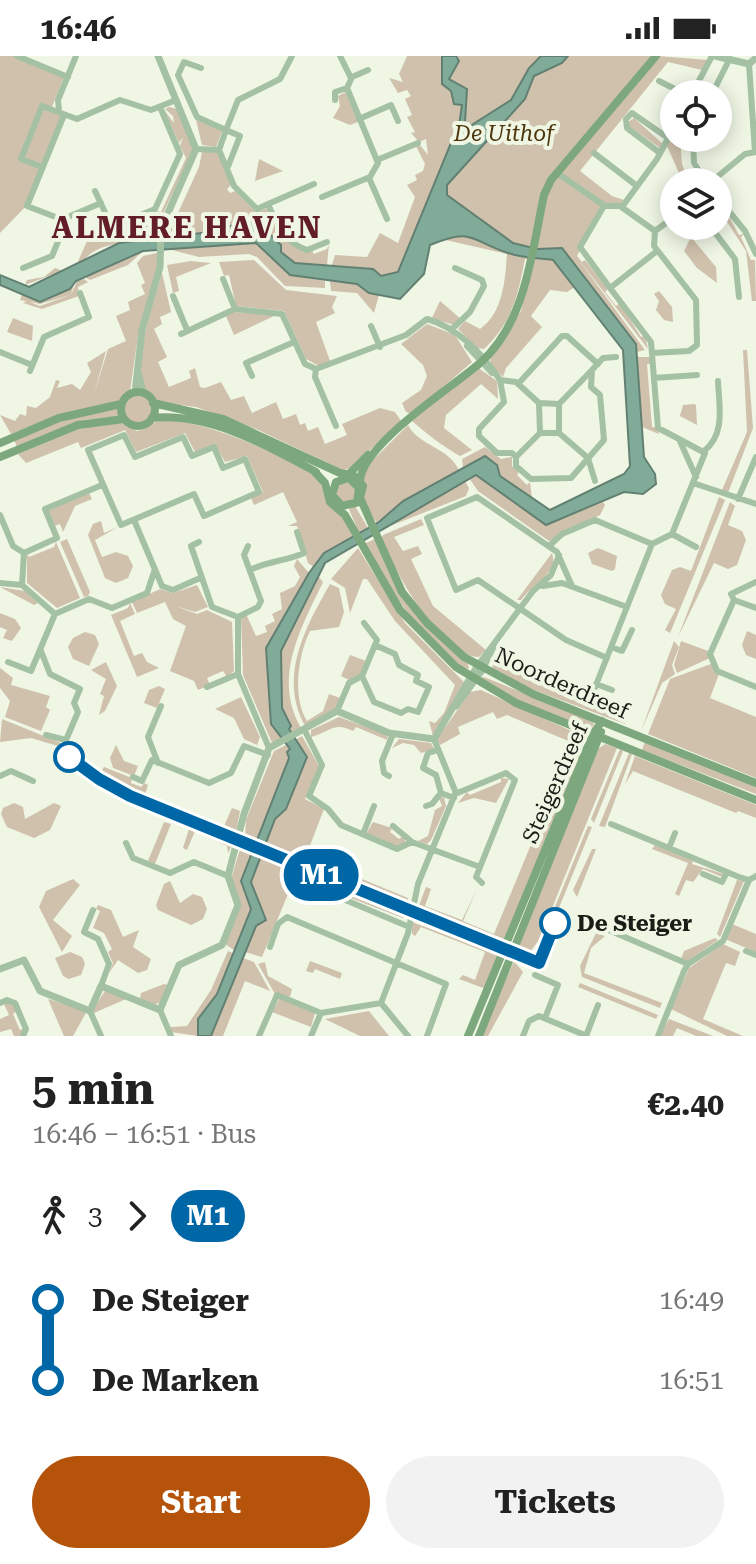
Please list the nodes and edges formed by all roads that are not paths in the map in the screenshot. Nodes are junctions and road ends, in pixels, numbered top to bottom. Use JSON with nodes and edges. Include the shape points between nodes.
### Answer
{"nodes":[{"id":1,"x":17,"y":56,"type":"edge"},
{"id":2,"x":76,"y":56,"type":"edge"},
{"id":3,"x":158,"y":56,"type":"edge"},
{"id":4,"x":292,"y":56,"type":"edge"},
{"id":5,"x":340,"y":56,"type":"edge"},
{"id":6,"x":652,"y":58,"type":"edge"},
{"id":7,"x":719,"y":58,"type":"edge"},
{"id":8,"x":753,"y":61,"type":"edge"},
{"id":9,"x":201,"y":68,"type":"dead end"},
{"id":10,"x":368,"y":70,"type":"dead end"},
{"id":11,"x":68,"y":77,"type":"junction"},
{"id":12,"x":351,"y":78,"type":"junction"},
{"id":13,"x":702,"y":80,"type":"edge"},
{"id":14,"x":715,"y":80,"type":"edge"},
{"id":15,"x":347,"y":88,"type":"junction"},
{"id":16,"x":176,"y":100,"type":"junction"},
{"id":17,"x":335,"y":100,"type":"dead end"},
{"id":18,"x":160,"y":107,"type":"junction"},
{"id":19,"x":61,"y":113,"type":"junction"},
{"id":20,"x":359,"y":119,"type":"junction"},
{"id":21,"x":398,"y":121,"type":"dead end"},
{"id":22,"x":226,"y":130,"type":"junction"},
{"id":23,"x":660,"y":132,"type":"edge"},
{"id":24,"x":418,"y":143,"type":"dead end"},
{"id":25,"x":196,"y":149,"type":"junction"},
{"id":26,"x":219,"y":150,"type":"junction"},
{"id":27,"x":756,"y":152,"type":"edge"},
{"id":28,"x":594,"y":153,"type":"dead end"},
{"id":29,"x":660,"y":153,"type":"joint"},
{"id":30,"x":377,"y":160,"type":"junction"},
{"id":31,"x":42,"y":167,"type":"junction"},
{"id":32,"x":726,"y":168,"type":"edge"},
{"id":33,"x":227,"y":169,"type":"junction"},
{"id":34,"x":556,"y":177,"type":"junction"},
{"id":35,"x":369,"y":178,"type":"junction"},
{"id":36,"x":314,"y":184,"type":"dead end"},
{"id":37,"x":637,"y":186,"type":"junction"},
{"id":38,"x":95,"y":191,"type":"dead end"},
{"id":39,"x":322,"y":197,"type":"dead end"},
{"id":40,"x":101,"y":203,"type":"junction"},
{"id":41,"x":268,"y":204,"type":"junction"},
{"id":42,"x":604,"y":206,"type":"junction"},
{"id":43,"x":622,"y":207,"type":"junction"},
{"id":44,"x":732,"y":215,"type":"edge"},
{"id":45,"x":387,"y":219,"type":"dead end"},
{"id":46,"x":66,"y":221,"type":"junction"},
{"id":47,"x":660,"y":227,"type":"edge"},
{"id":48,"x":655,"y":231,"type":"junction"},
{"id":49,"x":721,"y":240,"type":"edge"},
{"id":50,"x":327,"y":242,"type":"dead end"},
{"id":51,"x":657,"y":251,"type":"junction"},
{"id":52,"x":756,"y":254,"type":"edge"},
{"id":53,"x":455,"y":268,"type":"dead end"},
{"id":54,"x":25,"y":270,"type":"dead end"},
{"id":55,"x":223,"y":279,"type":"dead end"},
{"id":56,"x":610,"y":288,"type":"junction"},
{"id":57,"x":80,"y":293,"type":"dead end"},
{"id":58,"x":173,"y":296,"type":"dead end"},
{"id":59,"x":739,"y":297,"type":"dead end"},
{"id":60,"x":235,"y":309,"type":"junction"},
{"id":61,"x":371,"y":326,"type":"dead end"},
{"id":62,"x":452,"y":329,"type":"junction"},
{"id":63,"x":294,"y":342,"type":"junction"},
{"id":64,"x":380,"y":347,"type":"junction"},
{"id":65,"x":0,"y":352,"type":"edge"},
{"id":66,"x":652,"y":353,"type":"junction"},
{"id":67,"x":616,"y":357,"type":"dead end"},
{"id":68,"x":481,"y":359,"type":"junction"},
{"id":69,"x":598,"y":364,"type":"junction"},
{"id":70,"x":316,"y":369,"type":"junction"},
{"id":71,"x":592,"y":370,"type":"junction"},
{"id":72,"x":697,"y":375,"type":"dead end"},
{"id":73,"x":252,"y":376,"type":"dead end"},
{"id":74,"x":654,"y":378,"type":"junction"},
{"id":75,"x":500,"y":380,"type":"junction"},
{"id":76,"x":718,"y":381,"type":"dead end"},
{"id":77,"x":518,"y":384,"type":"junction"},
{"id":78,"x":139,"y":393,"type":"junction"},
{"id":79,"x":153,"y":403,"type":"junction"},
{"id":80,"x":539,"y":403,"type":"junction"},
{"id":81,"x":121,"y":404,"type":"junction"},
{"id":82,"x":559,"y":404,"type":"junction"},
{"id":83,"x":152,"y":418,"type":"junction"},
{"id":84,"x":124,"y":419,"type":"junction"},
{"id":85,"x":336,"y":426,"type":"dead end"},
{"id":86,"x":540,"y":433,"type":"junction"},
{"id":87,"x":559,"y":433,"type":"junction"},
{"id":88,"x":679,"y":439,"type":"junction"},
{"id":89,"x":5,"y":440,"type":"edge"},
{"id":90,"x":382,"y":445,"type":"junction"},
{"id":91,"x":704,"y":451,"type":"junction"},
{"id":92,"x":0,"y":457,"type":"edge"},
{"id":93,"x":516,"y":457,"type":"junction"},
{"id":94,"x":756,"y":457,"type":"edge"},
{"id":95,"x":588,"y":458,"type":"junction"},
{"id":96,"x":317,"y":468,"type":"junction"},
{"id":97,"x":349,"y":477,"type":"junction"},
{"id":98,"x":694,"y":480,"type":"junction"},
{"id":99,"x":595,"y":481,"type":"dead end"},
{"id":100,"x":102,"y":485,"type":"junction"},
{"id":101,"x":330,"y":490,"type":"junction"},
{"id":102,"x":738,"y":499,"type":"junction"},
{"id":103,"x":359,"y":502,"type":"junction"},
{"id":104,"x":756,"y":504,"type":"edge"},
{"id":105,"x":343,"y":509,"type":"junction"},
{"id":106,"x":0,"y":515,"type":"edge"},
{"id":107,"x":134,"y":520,"type":"junction"},
{"id":108,"x":121,"y":525,"type":"junction"},
{"id":109,"x":138,"y":532,"type":"junction"},
{"id":110,"x":297,"y":532,"type":"dead end"},
{"id":111,"x":672,"y":534,"type":"junction"},
{"id":112,"x":199,"y":542,"type":"dead end"},
{"id":113,"x":652,"y":544,"type":"junction"},
{"id":114,"x":248,"y":546,"type":"dead end"},
{"id":115,"x":549,"y":546,"type":"junction"},
{"id":116,"x":696,"y":547,"type":"dead end"},
{"id":117,"x":24,"y":553,"type":"junction"},
{"id":118,"x":559,"y":555,"type":"junction"},
{"id":119,"x":155,"y":569,"type":"junction"},
{"id":120,"x":250,"y":570,"type":"junction"},
{"id":121,"x":200,"y":578,"type":"junction"},
{"id":122,"x":756,"y":582,"type":"edge"},
{"id":123,"x":0,"y":583,"type":"edge"},
{"id":124,"x":22,"y":585,"type":"junction"},
{"id":125,"x":162,"y":586,"type":"junction"},
{"id":126,"x":572,"y":586,"type":"junction"},
{"id":127,"x":539,"y":587,"type":"junction"},
{"id":128,"x":147,"y":593,"type":"junction"},
{"id":129,"x":734,"y":600,"type":"junction"},
{"id":130,"x":627,"y":607,"type":"junction"},
{"id":131,"x":756,"y":608,"type":"edge"},
{"id":132,"x":519,"y":609,"type":"junction"},
{"id":133,"x":55,"y":614,"type":"junction"},
{"id":134,"x":238,"y":617,"type":"junction"},
{"id":135,"x":364,"y":623,"type":"dead end"},
{"id":136,"x":632,"y":630,"type":"dead end"},
{"id":137,"x":375,"y":645,"type":"junction"},
{"id":138,"x":611,"y":647,"type":"junction"},
{"id":139,"x":41,"y":651,"type":"junction"},
{"id":140,"x":607,"y":658,"type":"junction"},
{"id":141,"x":8,"y":662,"type":"dead end"},
{"id":142,"x":481,"y":667,"type":"junction"},
{"id":143,"x":238,"y":674,"type":"junction"},
{"id":144,"x":362,"y":676,"type":"junction"},
{"id":145,"x":472,"y":680,"type":"junction"},
{"id":146,"x":596,"y":684,"type":"junction"},
{"id":147,"x":207,"y":687,"type":"dead end"},
{"id":148,"x":756,"y":687,"type":"edge"},
{"id":149,"x":612,"y":690,"type":"dead end"},
{"id":150,"x":592,"y":695,"type":"dead end"},
{"id":151,"x":161,"y":706,"type":"dead end"},
{"id":152,"x":337,"y":711,"type":"junction"},
{"id":153,"x":602,"y":721,"type":"junction"},
{"id":154,"x":305,"y":731,"type":"junction"},
{"id":155,"x":393,"y":734,"type":"junction"},
{"id":156,"x":46,"y":735,"type":"dead end"},
{"id":157,"x":596,"y":736,"type":"junction"},
{"id":158,"x":434,"y":739,"type":"junction"},
{"id":159,"x":438,"y":750,"type":"junction"},
{"id":160,"x":268,"y":751,"type":"junction"},
{"id":161,"x":158,"y":763,"type":"junction"},
{"id":162,"x":0,"y":776,"type":"edge"},
{"id":163,"x":389,"y":776,"type":"dead end"},
{"id":164,"x":133,"y":777,"type":"dead end"},
{"id":165,"x":33,"y":781,"type":"dead end"},
{"id":166,"x":756,"y":783,"type":"edge"},
{"id":167,"x":441,"y":793,"type":"junction"},
{"id":168,"x":455,"y":795,"type":"junction"},
{"id":169,"x":756,"y":800,"type":"edge"},
{"id":170,"x":374,"y":806,"type":"dead end"},
{"id":171,"x":426,"y":806,"type":"dead end"},
{"id":172,"x":611,"y":824,"type":"dead end"},
{"id":173,"x":393,"y":826,"type":"dead end"},
{"id":174,"x":675,"y":833,"type":"dead end"},
{"id":175,"x":363,"y":834,"type":"junction"},
{"id":176,"x":648,"y":840,"type":"junction"},
{"id":177,"x":412,"y":842,"type":"junction"},
{"id":178,"x":126,"y":843,"type":"dead end"},
{"id":179,"x":669,"y":848,"type":"junction"},
{"id":180,"x":432,"y":850,"type":"junction"},
{"id":181,"x":643,"y":852,"type":"dead end"},
{"id":182,"x":727,"y":872,"type":"junction"},
{"id":183,"x":703,"y":874,"type":"dead end"},
{"id":184,"x":228,"y":876,"type":"junction"},
{"id":185,"x":752,"y":878,"type":"edge"},
{"id":186,"x":317,"y":888,"type":"dead end"},
{"id":187,"x":93,"y":910,"type":"dead end"},
{"id":188,"x":75,"y":923,"type":"dead end"},
{"id":189,"x":407,"y":926,"type":"junction"},
{"id":190,"x":599,"y":926,"type":"dead end"},
{"id":191,"x":86,"y":928,"type":"junction"},
{"id":192,"x":270,"y":947,"type":"dead end"},
{"id":193,"x":746,"y":951,"type":"dead end"},
{"id":194,"x":756,"y":955,"type":"edge"},
{"id":195,"x":397,"y":963,"type":"junction"},
{"id":196,"x":688,"y":964,"type":"junction"},
{"id":197,"x":0,"y":969,"type":"edge"},
{"id":198,"x":535,"y":975,"type":"dead end"},
{"id":199,"x":101,"y":986,"type":"junction"},
{"id":200,"x":0,"y":1003,"type":"edge"},
{"id":201,"x":381,"y":1003,"type":"junction"},
{"id":202,"x":598,"y":1005,"type":"dead end"},
{"id":203,"x":160,"y":1010,"type":"junction"},
{"id":204,"x":90,"y":1011,"type":"junction"},
{"id":205,"x":321,"y":1013,"type":"junction"},
{"id":206,"x":545,"y":1018,"type":"junction"},
{"id":207,"x":314,"y":1035,"type":"edge"},
{"id":208,"x":23,"y":1036,"type":"edge"},
{"id":209,"x":101,"y":1036,"type":"edge"},
{"id":210,"x":171,"y":1036,"type":"edge"},
{"id":211,"x":259,"y":1036,"type":"edge"},
{"id":212,"x":408,"y":1036,"type":"edge"},
{"id":213,"x":427,"y":1036,"type":"edge"},
{"id":214,"x":468,"y":1036,"type":"edge"},
{"id":215,"x":479,"y":1036,"type":"edge"},
{"id":216,"x":523,"y":1036,"type":"edge"},
{"id":217,"x":586,"y":1036,"type":"edge"},
{"id":218,"x":658,"y":1036,"type":"edge"}],
"edges":[{"from":1,"to":11,"type":"street"},
{"from":2,"to":11,"type":"street"},
{"from":3,"to":16,"type":"street"},
{"from":4,"to":22,"type":"street","via":[[280,79],[238,100]]},
{"from":5,"to":12,"type":"street"},
{"from":6,"to":34,"type":"main road"},
{"from":7,"to":8,"type":"street"},
{"from":7,"to":13,"type":"street"},
{"from":7,"to":14,"type":"street"},
{"from":8,"to":27,"type":"street"},
{"from":9,"to":22,"type":"street","via":[[184,62],[178,75],[197,117]]},
{"from":10,"to":12,"type":"street"},
{"from":11,"to":19,"type":"street","via":[[58,100]]},
{"from":12,"to":15,"type":"street"},
{"from":15,"to":17,"type":"street","via":[[335,92]]},
{"from":15,"to":20,"type":"street"},
{"from":16,"to":18,"type":"street"},
{"from":16,"to":25,"type":"street"},
{"from":18,"to":19,"type":"street","via":[[151,110],[124,100],[77,119]]},
{"from":18,"to":40,"type":"street","via":[[180,154],[155,209],[112,227]]},
{"from":19,"to":31,"type":"street"},
{"from":19,"to":31,"type":"street","via":[[42,106],[21,159]]},
{"from":20,"to":21,"type":"street","via":[[391,105]]},
{"from":20,"to":30,"type":"street"},
{"from":22,"to":26,"type":"street"},
{"from":22,"to":33,"type":"street","via":[[240,136]]},
{"from":23,"to":29,"type":"street","via":[[632,113],[626,119],[627,128]]},
{"from":24,"to":30,"type":"street"},
{"from":25,"to":26,"type":"street"},
{"from":25,"to":78,"type":"street","via":[[160,238],[137,361]]},
{"from":26,"to":33,"type":"street"},
{"from":27,"to":32,"type":"street"},
{"from":28,"to":37,"type":"street"},
{"from":29,"to":37,"type":"street"},
{"from":30,"to":35,"type":"street"},
{"from":31,"to":46,"type":"street","via":[[27,206]]},
{"from":33,"to":41,"type":"street","via":[[234,186],[257,209]]},
{"from":34,"to":42,"type":"street"},
{"from":34,"to":68,"type":"main road","via":[[542,204],[517,309]]},
{"from":35,"to":39,"type":"street"},
{"from":35,"to":45,"type":"street"},
{"from":36,"to":41,"type":"street"},
{"from":37,"to":43,"type":"street"},
{"from":38,"to":40,"type":"street"},
{"from":40,"to":46,"type":"street"},
{"from":41,"to":50,"type":"street","via":[[282,234],[299,248]]},
{"from":42,"to":43,"type":"street"},
{"from":42,"to":56,"type":"street","via":[[580,247]]},
{"from":43,"to":48,"type":"street"},
{"from":44,"to":52,"type":"street"},
{"from":46,"to":54,"type":"street","via":[[52,256]]},
{"from":47,"to":48,"type":"street"},
{"from":48,"to":51,"type":"street"},
{"from":49,"to":59,"type":"street","via":[[735,259]]},
{"from":51,"to":56,"type":"street"},
{"from":51,"to":66,"type":"street","via":[[696,300],[697,345],[689,351]]},
{"from":53,"to":62,"type":"street","via":[[482,280],[484,286],[470,312]]},
{"from":55,"to":60,"type":"street"},
{"from":56,"to":66,"type":"street","via":[[649,338]]},
{"from":57,"to":65,"type":"street","via":[[89,317],[44,337],[31,368]]},
{"from":58,"to":60,"type":"street","via":[[184,332]]},
{"from":60,"to":63,"type":"street","via":[[282,314]]},
{"from":61,"to":64,"type":"street"},
{"from":62,"to":64,"type":"street","via":[[425,320]]},
{"from":62,"to":68,"type":"street"},
{"from":63,"to":70,"type":"street","via":[[305,364]]},
{"from":63,"to":73,"type":"street","via":[[246,363]]},
{"from":64,"to":70,"type":"street","via":[[373,345]]},
{"from":66,"to":74,"type":"street"},
{"from":67,"to":69,"type":"street"},
{"from":68,"to":75,"type":"street"},
{"from":68,"to":90,"type":"main road"},
{"from":69,"to":71,"type":"street"},
{"from":69,"to":77,"type":"street","via":[[562,336]]},
{"from":70,"to":85,"type":"street"},
{"from":71,"to":82,"type":"street"},
{"from":71,"to":95,"type":"street","via":[[604,440]]},
{"from":72,"to":74,"type":"street"},
{"from":74,"to":88,"type":"street","via":[[658,428]]},
{"from":75,"to":77,"type":"street"},
{"from":75,"to":93,"type":"street","via":[[504,402],[479,429],[479,436],[497,453]]},
{"from":76,"to":91,"type":"street","via":[[719,427]]},
{"from":77,"to":80,"type":"street"},
{"from":78,"to":79,"type":"main road"},
{"from":78,"to":81,"type":"main road"},
{"from":79,"to":83,"type":"main road"},
{"from":79,"to":96,"type":"main road","via":[[223,419]]},
{"from":80,"to":82,"type":"street"},
{"from":80,"to":86,"type":"street"},
{"from":81,"to":84,"type":"main road"},
{"from":81,"to":89,"type":"main road","via":[[59,418]]},
{"from":82,"to":87,"type":"street"},
{"from":83,"to":84,"type":"main road","via":[[141,426]]},
{"from":83,"to":96,"type":"main road","via":[[190,419],[227,430]]},
{"from":84,"to":92,"type":"main road","via":[[78,425]]},
{"from":86,"to":87,"type":"street"},
{"from":86,"to":93,"type":"street"},
{"from":87,"to":95,"type":"street"},
{"from":88,"to":91,"type":"street"},
{"from":88,"to":98,"type":"street"},
{"from":90,"to":97,"type":"main road"},
{"from":90,"to":97,"type":"main road"},
{"from":91,"to":98,"type":"street"},
{"from":93,"to":95,"type":"street","via":[[516,466],[531,479],[571,478]]},
{"from":94,"to":102,"type":"street"},
{"from":95,"to":99,"type":"street"},
{"from":96,"to":97,"type":"main road"},
{"from":96,"to":101,"type":"main road"},
{"from":97,"to":101,"type":"main road"},
{"from":97,"to":103,"type":"main road","via":[[363,489]]},
{"from":98,"to":102,"type":"street"},
{"from":98,"to":111,"type":"street"},
{"from":100,"to":107,"type":"street","via":[[88,450],[124,435],[135,457],[183,437],[192,456],[214,447],[223,468],[245,459],[259,492],[204,516],[194,494]]},
{"from":100,"to":108,"type":"street"},
{"from":100,"to":117,"type":"street","via":[[45,509],[57,538]]},
{"from":101,"to":105,"type":"main road","via":[[330,502]]},
{"from":102,"to":104,"type":"street"},
{"from":103,"to":105,"type":"main road"},
{"from":103,"to":142,"type":"main road","name":"Noorderdreef","via":[[391,572],[414,607],[451,647]]},
{"from":105,"to":145,"type":"main road","name":"Noorderdreef","via":[[415,629]]},
{"from":106,"to":117,"type":"street","via":[[13,546]]},
{"from":107,"to":108,"type":"street"},
{"from":107,"to":109,"type":"street"},
{"from":108,"to":109,"type":"street"},
{"from":109,"to":119,"type":"street"},
{"from":110,"to":120,"type":"street","via":[[304,553]]},
{"from":111,"to":113,"type":"street"},
{"from":111,"to":116,"type":"street"},
{"from":112,"to":121,"type":"street","via":[[191,546],[204,576]]},
{"from":113,"to":115,"type":"street","via":[[595,520],[562,534]]},
{"from":113,"to":130,"type":"street"},
{"from":114,"to":120,"type":"street","via":[[244,555]]},
{"from":115,"to":118,"type":"street"},
{"from":115,"to":132,"type":"street","via":[[477,497],[427,518],[456,590],[478,580]]},
{"from":117,"to":124,"type":"street"},
{"from":118,"to":126,"type":"street"},
{"from":118,"to":127,"type":"street"},
{"from":119,"to":125,"type":"street"},
{"from":119,"to":128,"type":"street"},
{"from":120,"to":134,"type":"street","via":[[261,601]]},
{"from":121,"to":125,"type":"street","via":[[173,590]]},
{"from":121,"to":134,"type":"street","via":[[212,607]]},
{"from":122,"to":129,"type":"street","via":[[731,594]]},
{"from":123,"to":124,"type":"street"},
{"from":124,"to":133,"type":"street"},
{"from":125,"to":128,"type":"street"},
{"from":126,"to":127,"type":"street"},
{"from":126,"to":130,"type":"street"},
{"from":127,"to":132,"type":"street"},
{"from":128,"to":133,"type":"street","via":[[112,608],[89,599]]},
{"from":129,"to":131,"type":"street"},
{"from":129,"to":148,"type":"street","via":[[710,654],[717,671]]},
{"from":130,"to":138,"type":"street"},
{"from":132,"to":140,"type":"street","via":[[566,640]]},
{"from":132,"to":142,"type":"street"},
{"from":133,"to":139,"type":"street"},
{"from":134,"to":143,"type":"street"},
{"from":135,"to":137,"type":"street","via":[[373,632]]},
{"from":136,"to":138,"type":"street","via":[[622,651]]},
{"from":137,"to":144,"type":"street"},
{"from":137,"to":144,"type":"street","via":[[395,654],[399,665],[429,687],[418,712],[401,713],[374,702]]},
{"from":138,"to":140,"type":"street"},
{"from":139,"to":141,"type":"street","via":[[31,671]]},
{"from":139,"to":156,"type":"street","via":[[50,674],[80,689],[74,703],[78,712],[66,740]]},
{"from":140,"to":146,"type":"street"},
{"from":142,"to":145,"type":"street"},
{"from":142,"to":153,"type":"main road","name":"Noorderdreef"},
{"from":143,"to":147,"type":"street"},
{"from":143,"to":160,"type":"street"},
{"from":144,"to":152,"type":"street","via":[[349,683]]},
{"from":145,"to":157,"type":"main road","name":"Noorderdreef"},
{"from":145,"to":158,"type":"street"},
{"from":146,"to":149,"type":"street"},
{"from":146,"to":150,"type":"street"},
{"from":151,"to":161,"type":"street","via":[[148,737]]},
{"from":152,"to":154,"type":"street"},
{"from":152,"to":155,"type":"street"},
{"from":153,"to":157,"type":"main road","name":"Steigerdreef"},
{"from":153,"to":166,"type":"main road","name":"Noorderdreef"},
{"from":154,"to":160,"type":"street"},
{"from":154,"to":175,"type":"street","via":[[322,765],[311,800],[341,825]]},
{"from":155,"to":158,"type":"street"},
{"from":155,"to":163,"type":"street","via":[[382,761]]},
{"from":157,"to":169,"type":"main road","name":"Noorderdreef"},
{"from":157,"to":214,"type":"main road","name":"Steigerdreef"},
{"from":157,"to":215,"type":"main road","name":"Steigerdreef"},
{"from":158,"to":159,"type":"street"},
{"from":159,"to":167,"type":"street","via":[[428,753],[423,768],[436,775]]},
{"from":159,"to":168,"type":"street"},
{"from":160,"to":161,"type":"street","via":[[244,746],[231,773],[209,783]]},
{"from":160,"to":184,"type":"street"},
{"from":161,"to":164,"type":"street","via":[[152,760],[142,781]]},
{"from":162,"to":165,"type":"street","via":[[11,771]]},
{"from":167,"to":168,"type":"street"},
{"from":167,"to":171,"type":"street"},
{"from":168,"to":180,"type":"street"},
{"from":168,"to":180,"type":"street","via":[[506,773],[515,780],[481,875]]},
{"from":170,"to":175,"type":"street"},
{"from":172,"to":176,"type":"street"},
{"from":173,"to":177,"type":"street"},
{"from":174,"to":179,"type":"street"},
{"from":175,"to":177,"type":"street","via":[[397,849]]},
{"from":176,"to":179,"type":"street"},
{"from":176,"to":181,"type":"street"},
{"from":177,"to":180,"type":"street"},
{"from":178,"to":184,"type":"street","via":[[133,858],[170,873],[194,862]]},
{"from":179,"to":182,"type":"street"},
{"from":180,"to":189,"type":"street"},
{"from":182,"to":183,"type":"street","via":[[722,882]]},
{"from":182,"to":185,"type":"street"},
{"from":184,"to":203,"type":"street","via":[[238,905],[222,945],[179,965]]},
{"from":185,"to":196,"type":"street","via":[[723,941]]},
{"from":186,"to":189,"type":"street"},
{"from":187,"to":191,"type":"street"},
{"from":188,"to":191,"type":"street"},
{"from":189,"to":195,"type":"street"},
{"from":190,"to":196,"type":"street"},
{"from":191,"to":199,"type":"street","via":[[84,932],[98,939],[109,964]]},
{"from":192,"to":195,"type":"street","via":[[278,924],[287,917]]},
{"from":193,"to":194,"type":"street"},
{"from":195,"to":201,"type":"street"},
{"from":195,"to":213,"type":"street","via":[[446,984]]},
{"from":196,"to":218,"type":"street"},
{"from":197,"to":204,"type":"street","via":[[24,960],[40,991]]},
{"from":198,"to":206,"type":"street","via":[[558,985]]},
{"from":199,"to":203,"type":"street"},
{"from":199,"to":204,"type":"street"},
{"from":200,"to":208,"type":"street","via":[[15,1003],[26,1029]]},
{"from":201,"to":205,"type":"street"},
{"from":201,"to":212,"type":"street"},
{"from":202,"to":217,"type":"street"},
{"from":203,"to":210,"type":"street"},
{"from":204,"to":209,"type":"street"},
{"from":205,"to":207,"type":"street"},
{"from":205,"to":211,"type":"street","via":[[277,995]]},
{"from":206,"to":216,"type":"street","via":[[534,1016]]},
{"from":206,"to":217,"type":"street"}]}
